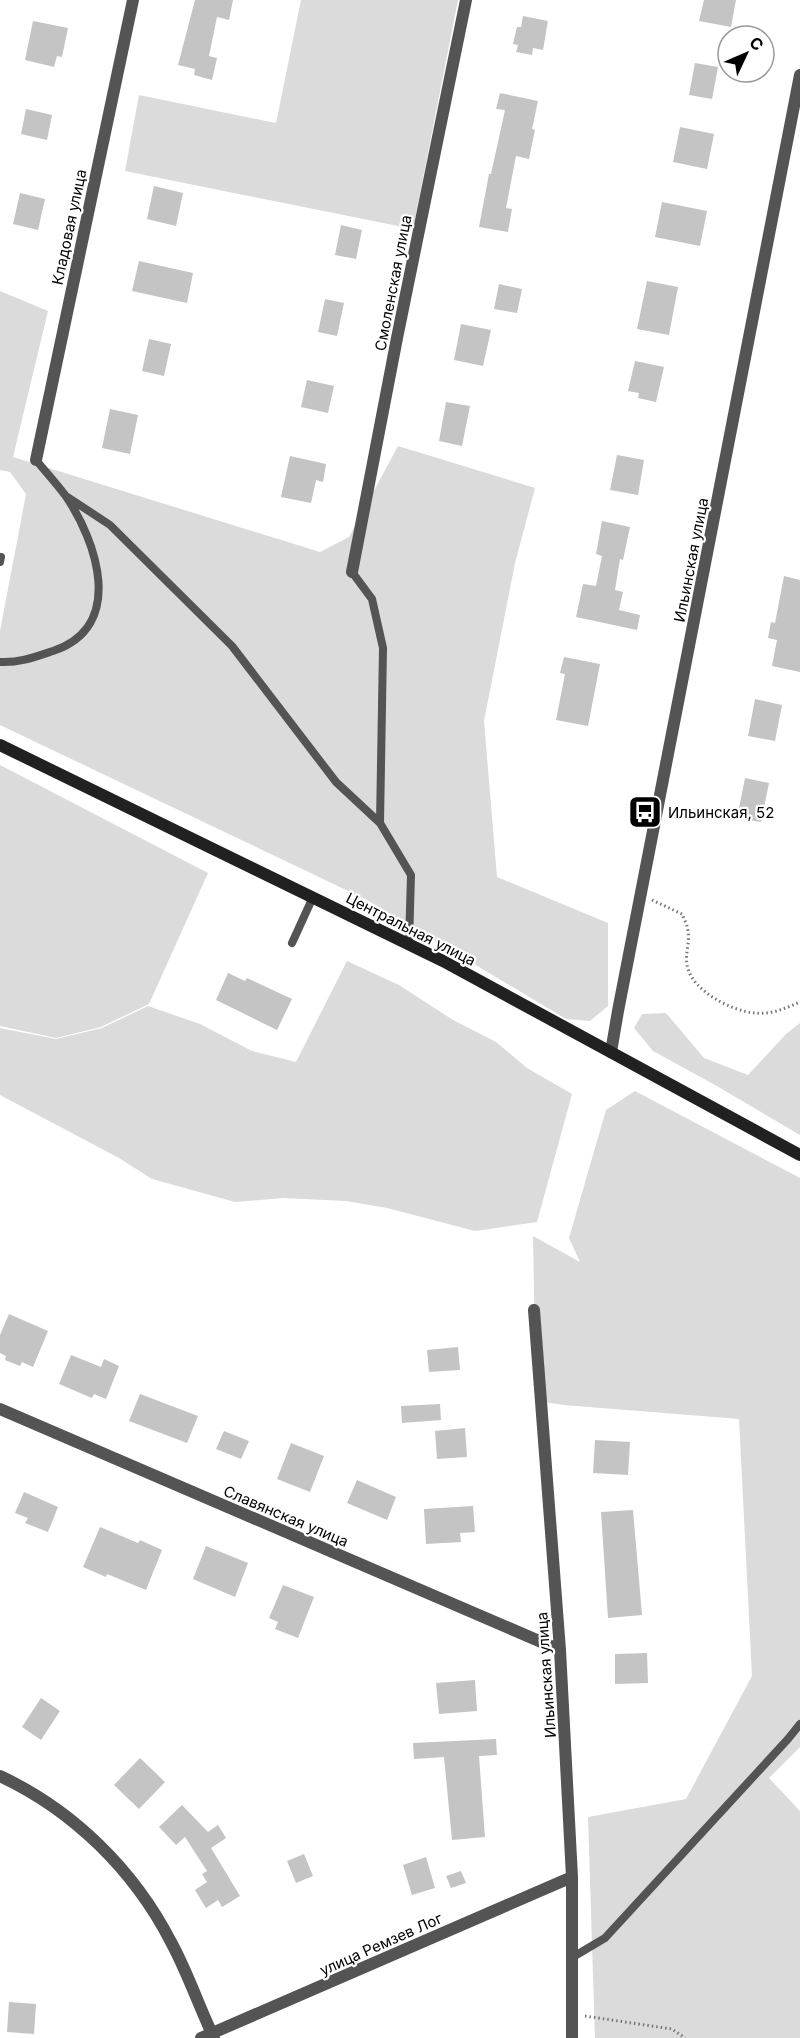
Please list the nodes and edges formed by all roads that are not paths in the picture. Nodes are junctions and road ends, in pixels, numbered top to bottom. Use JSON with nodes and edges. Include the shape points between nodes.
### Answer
{"nodes":[{"id":1,"x":132,"y":0,"type":"edge"},
{"id":2,"x":466,"y":0,"type":"edge"},
{"id":3,"x":800,"y":75,"type":"edge"},
{"id":4,"x":36,"y":460,"type":"joint"},
{"id":5,"x":66,"y":496,"type":"junction"},
{"id":6,"x":352,"y":572,"type":"joint"},
{"id":7,"x":0,"y":662,"type":"edge"},
{"id":8,"x":0,"y":745,"type":"edge"},
{"id":9,"x":380,"y":823,"type":"junction"},
{"id":10,"x":313,"y":897,"type":"junction"},
{"id":11,"x":292,"y":943,"type":"dead end"},
{"id":12,"x":409,"y":944,"type":"junction"},
{"id":13,"x":611,"y":1052,"type":"junction"},
{"id":14,"x":800,"y":1155,"type":"edge"},
{"id":15,"x":534,"y":1310,"type":"dead end"},
{"id":16,"x":0,"y":1409,"type":"edge"},
{"id":17,"x":560,"y":1650,"type":"junction"},
{"id":18,"x":800,"y":1724,"type":"edge"},
{"id":19,"x":0,"y":1776,"type":"edge"},
{"id":20,"x":572,"y":1877,"type":"junction"},
{"id":21,"x":573,"y":1957,"type":"junction"},
{"id":22,"x":209,"y":2037,"type":"edge"},
{"id":23,"x":572,"y":2038,"type":"edge"}],
"edges":[{"from":1,"to":4,"type":"street","name":"Кладовая улица"},
{"from":2,"to":6,"type":"street","name":"Смоленская улица"},
{"from":3,"to":13,"type":"street","name":"Ильинская улица"},
{"from":4,"to":5,"type":"lane"},
{"from":5,"to":7,"type":"lane","via":[[92,546],[99,606],[87,630],[66,647],[16,663]]},
{"from":5,"to":9,"type":"lane","via":[[110,525],[232,646],[336,782]]},
{"from":6,"to":9,"type":"lane","via":[[372,599],[383,648]]},
{"from":8,"to":10,"type":"street","name":"Центральная улица"},
{"from":9,"to":12,"type":"lane","via":[[411,875]]},
{"from":10,"to":11,"type":"lane"},
{"from":10,"to":12,"type":"street","name":"Центральная улица"},
{"from":12,"to":13,"type":"street","name":"Центральная улица"},
{"from":13,"to":14,"type":"street","name":"Центральная улица"},
{"from":15,"to":17,"type":"street","name":"Ильинская улица"},
{"from":16,"to":17,"type":"street","name":"Славянская улица"},
{"from":17,"to":20,"type":"street","name":"Ильинская улица"},
{"from":18,"to":21,"type":"lane","via":[[620,1923],[605,1938]]},
{"from":19,"to":22,"type":"street","via":[[27,1789],[84,1830],[133,1880],[171,1941]]},
{"from":20,"to":21,"type":"street","name":"Ильинская улица"},
{"from":20,"to":22,"type":"street","name":"улица Ремзев Лог"},
{"from":21,"to":23,"type":"street","name":"Ильинская улица"}]}
